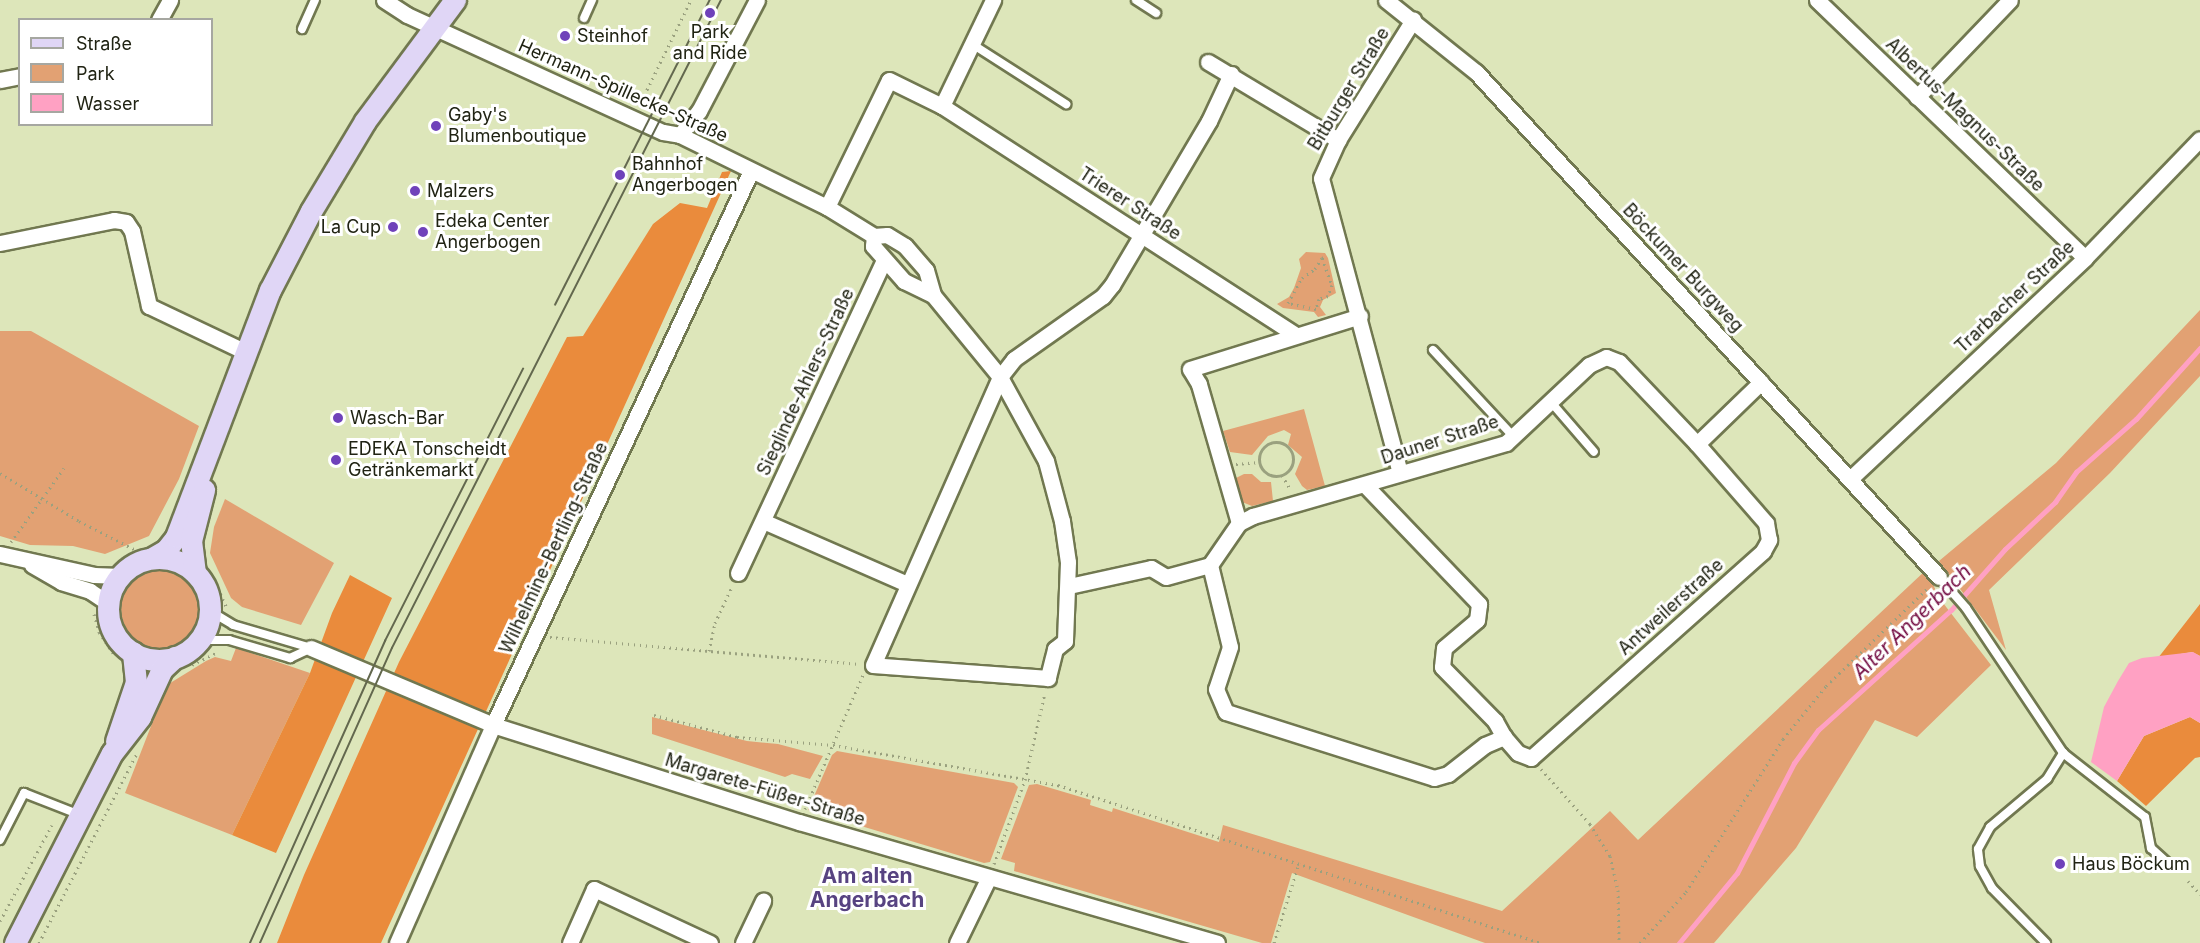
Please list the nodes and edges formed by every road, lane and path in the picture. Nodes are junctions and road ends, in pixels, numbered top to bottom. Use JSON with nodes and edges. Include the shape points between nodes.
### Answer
{"nodes":[{"id":1,"x":170,"y":0,"type":"edge"},
{"id":2,"x":315,"y":0,"type":"edge"},
{"id":3,"x":384,"y":0,"type":"edge"},
{"id":4,"x":456,"y":0,"type":"edge"},
{"id":5,"x":592,"y":0,"type":"edge"},
{"id":6,"x":692,"y":0,"type":"edge"},
{"id":7,"x":757,"y":0,"type":"edge"},
{"id":8,"x":993,"y":0,"type":"edge"},
{"id":9,"x":1136,"y":0,"type":"edge"},
{"id":10,"x":1386,"y":0,"type":"edge"},
{"id":11,"x":1817,"y":0,"type":"edge"},
{"id":12,"x":2010,"y":0,"type":"edge"},
{"id":13,"x":1156,"y":13,"type":"dead end"},
{"id":14,"x":160,"y":18,"type":"edge"},
{"id":15,"x":584,"y":18,"type":"dead end"},
{"id":16,"x":1413,"y":20,"type":"junction"},
{"id":17,"x":435,"y":27,"type":"junction"},
{"id":18,"x":302,"y":30,"type":"dead end"},
{"id":19,"x":972,"y":44,"type":"junction"},
{"id":20,"x":1208,"y":62,"type":"dead end"},
{"id":21,"x":1231,"y":74,"type":"junction"},
{"id":22,"x":18,"y":76,"type":"edge"},
{"id":23,"x":0,"y":80,"type":"edge"},
{"id":24,"x":1917,"y":97,"type":"junction"},
{"id":25,"x":1065,"y":104,"type":"dead end"},
{"id":26,"x":942,"y":106,"type":"junction"},
{"id":27,"x":633,"y":118,"type":"junction"},
{"id":28,"x":680,"y":135,"type":"junction"},
{"id":29,"x":2200,"y":139,"type":"edge"},
{"id":30,"x":1338,"y":140,"type":"junction"},
{"id":31,"x":751,"y":171,"type":"junction"},
{"id":32,"x":827,"y":207,"type":"junction"},
{"id":33,"x":874,"y":236,"type":"junction"},
{"id":34,"x":1143,"y":236,"type":"junction"},
{"id":35,"x":0,"y":243,"type":"edge"},
{"id":36,"x":1322,"y":258,"type":"joint"},
{"id":37,"x":2085,"y":258,"type":"junction"},
{"id":38,"x":884,"y":260,"type":"junction"},
{"id":39,"x":933,"y":294,"type":"junction"},
{"id":40,"x":1360,"y":316,"type":"junction"},
{"id":41,"x":1296,"y":335,"type":"junction"},
{"id":42,"x":1433,"y":350,"type":"dead end"},
{"id":43,"x":246,"y":352,"type":"junction"},
{"id":44,"x":1000,"y":377,"type":"junction"},
{"id":45,"x":1761,"y":382,"type":"junction"},
{"id":46,"x":1550,"y":402,"type":"junction"},
{"id":47,"x":1513,"y":436,"type":"junction"},
{"id":48,"x":1696,"y":444,"type":"junction"},
{"id":49,"x":1594,"y":452,"type":"dead end"},
{"id":50,"x":208,"y":460,"type":"junction"},
{"id":51,"x":1259,"y":462,"type":"junction"},
{"id":52,"x":1223,"y":467,"type":"junction"},
{"id":53,"x":64,"y":468,"type":"dead end"},
{"id":54,"x":0,"y":473,"type":"edge"},
{"id":55,"x":1400,"y":473,"type":"junction"},
{"id":56,"x":1851,"y":478,"type":"junction"},
{"id":57,"x":1365,"y":485,"type":"junction"},
{"id":58,"x":42,"y":499,"type":"junction"},
{"id":59,"x":763,"y":521,"type":"junction"},
{"id":60,"x":1239,"y":523,"type":"junction"},
{"id":61,"x":4,"y":555,"type":"edge"},
{"id":62,"x":145,"y":555,"type":"junction"},
{"id":63,"x":26,"y":562,"type":"junction"},
{"id":64,"x":1210,"y":565,"type":"junction"},
{"id":65,"x":202,"y":572,"type":"junction"},
{"id":66,"x":738,"y":573,"type":"joint"},
{"id":67,"x":121,"y":576,"type":"junction"},
{"id":68,"x":1938,"y":577,"type":"junction"},
{"id":69,"x":906,"y":584,"type":"junction"},
{"id":70,"x":1069,"y":586,"type":"junction"},
{"id":71,"x":90,"y":591,"type":"junction"},
{"id":72,"x":109,"y":604,"type":"junction"},
{"id":73,"x":210,"y":611,"type":"junction"},
{"id":74,"x":233,"y":625,"type":"junction"},
{"id":75,"x":535,"y":636,"type":"junction"},
{"id":76,"x":199,"y":640,"type":"junction"},
{"id":77,"x":229,"y":640,"type":"junction"},
{"id":78,"x":311,"y":648,"type":"junction"},
{"id":79,"x":709,"y":651,"type":"junction"},
{"id":80,"x":127,"y":657,"type":"junction"},
{"id":81,"x":179,"y":663,"type":"junction"},
{"id":82,"x":1048,"y":678,"type":"junction"},
{"id":83,"x":654,"y":715,"type":"dead end"},
{"id":84,"x":493,"y":725,"type":"junction"},
{"id":85,"x":1504,"y":737,"type":"junction"},
{"id":86,"x":833,"y":745,"type":"junction"},
{"id":87,"x":139,"y":746,"type":"dead end"},
{"id":88,"x":112,"y":753,"type":"junction"},
{"id":89,"x":2063,"y":753,"type":"junction"},
{"id":90,"x":1531,"y":758,"type":"junction"},
{"id":91,"x":1025,"y":780,"type":"junction"},
{"id":92,"x":71,"y":811,"type":"junction"},
{"id":93,"x":799,"y":822,"type":"junction"},
{"id":94,"x":0,"y":840,"type":"edge"},
{"id":95,"x":1299,"y":863,"type":"junction"},
{"id":96,"x":2172,"y":867,"type":"dead end"},
{"id":97,"x":989,"y":877,"type":"junction"},
{"id":98,"x":2188,"y":881,"type":"dead end"},
{"id":99,"x":2200,"y":894,"type":"edge"},
{"id":100,"x":763,"y":901,"type":"dead end"},
{"id":101,"x":0,"y":921,"type":"edge"},
{"id":102,"x":15,"y":943,"type":"edge"},
{"id":103,"x":39,"y":943,"type":"edge"},
{"id":104,"x":397,"y":943,"type":"edge"},
{"id":105,"x":570,"y":943,"type":"edge"},
{"id":106,"x":710,"y":943,"type":"edge"},
{"id":107,"x":743,"y":943,"type":"edge"},
{"id":108,"x":957,"y":943,"type":"edge"},
{"id":109,"x":1217,"y":943,"type":"edge"},
{"id":110,"x":1274,"y":943,"type":"edge"},
{"id":111,"x":1541,"y":943,"type":"edge"},
{"id":112,"x":1619,"y":943,"type":"edge"},
{"id":113,"x":1640,"y":943,"type":"edge"},
{"id":114,"x":2046,"y":943,"type":"edge"}],
"edges":[{"from":1,"to":14,"type":"street"},
{"from":2,"to":18,"type":"lane"},
{"from":3,"to":17,"type":"street","name":"Hermann-Spillecke-Straße"},
{"from":4,"to":17,"type":"main road"},
{"from":5,"to":15,"type":"lane"},
{"from":6,"to":27,"type":"path"},
{"from":7,"to":28,"type":"street","via":[[699,111]]},
{"from":8,"to":19,"type":"street"},
{"from":9,"to":13,"type":"lane"},
{"from":10,"to":16,"type":"street","name":"Böckumer Burgweg"},
{"from":11,"to":24,"type":"street","name":"Albertus-Magnus-Straße"},
{"from":12,"to":24,"type":"street"},
{"from":16,"to":30,"type":"street","name":"Bitburger Straße"},
{"from":16,"to":45,"type":"street","name":"Böckumer Burgweg","via":[[1476,72]]},
{"from":17,"to":27,"type":"street","name":"Hermann-Spillecke-Straße"},
{"from":17,"to":43,"type":"main road","via":[[337,165],[270,290]]},
{"from":19,"to":25,"type":"lane"},
{"from":19,"to":26,"type":"street"},
{"from":20,"to":21,"type":"street"},
{"from":21,"to":30,"type":"street"},
{"from":21,"to":34,"type":"street","via":[[1209,121]]},
{"from":22,"to":23,"type":"street"},
{"from":24,"to":37,"type":"street","name":"Albertus-Magnus-Straße"},
{"from":26,"to":32,"type":"street","name":"Trierer Straße","via":[[889,80]]},
{"from":26,"to":34,"type":"street","name":"Trierer Straße"},
{"from":27,"to":28,"type":"street","name":"Hermann-Spillecke-Straße"},
{"from":28,"to":31,"type":"street","name":"Hermann-Spillecke-Straße"},
{"from":29,"to":37,"type":"street","name":"Trarbacher Straße"},
{"from":30,"to":40,"type":"street","name":"Bitburger Straße","via":[[1321,178]]},
{"from":31,"to":32,"type":"street","name":"Hermann-Spillecke-Straße"},
{"from":31,"to":75,"type":"street","name":"Wilhelmine-Bertling-Straße"},
{"from":32,"to":33,"type":"street","name":"Hermann-Spillecke-Straße"},
{"from":33,"to":38,"type":"street","name":"Hermann-Spillecke-Straße","via":[[873,246]]},
{"from":33,"to":39,"type":"street","name":"Hermann-Spillecke-Straße","via":[[887,235],[905,246],[926,270]]},
{"from":34,"to":41,"type":"street","name":"Trierer Straße"},
{"from":34,"to":44,"type":"street","via":[[1103,296],[1014,360]]},
{"from":35,"to":43,"type":"street","via":[[114,220],[126,222],[132,231],[149,306]]},
{"from":36,"to":36,"type":"path","via":[[1316,269],[1302,278],[1288,303],[1316,309],[1319,299],[1328,296],[1332,285]]},
{"from":37,"to":56,"type":"street","name":"Trarbacher Straße"},
{"from":38,"to":39,"type":"street","name":"Hermann-Spillecke-Straße","via":[[904,281]]},
{"from":38,"to":59,"type":"street","name":"Sieglinde-Ahlers-Straße"},
{"from":39,"to":44,"type":"street","name":"Hermann-Spillecke-Straße"},
{"from":40,"to":41,"type":"street"},
{"from":40,"to":55,"type":"street","name":"Bitburger Straße"},
{"from":41,"to":52,"type":"street","via":[[1190,369],[1199,384]]},
{"from":42,"to":47,"type":"lane"},
{"from":43,"to":50,"type":"main road"},
{"from":44,"to":69,"type":"street"},
{"from":44,"to":70,"type":"street","name":"Hermann-Spillecke-Straße","via":[[1046,461],[1062,521]]},
{"from":45,"to":48,"type":"street"},
{"from":45,"to":56,"type":"street","name":"Böckumer Burgweg"},
{"from":46,"to":47,"type":"street","name":"Dauner Straße"},
{"from":46,"to":48,"type":"street","name":"Dauner Straße","via":[[1589,365],[1606,357],[1619,362]]},
{"from":46,"to":49,"type":"lane"},
{"from":47,"to":55,"type":"street","name":"Dauner Straße","via":[[1506,443]]},
{"from":48,"to":90,"type":"street","name":"Antweilerstraße","via":[[1766,523],[1769,540],[1763,551]]},
{"from":50,"to":62,"type":"main road","via":[[189,497],[176,537],[166,550]]},
{"from":50,"to":65,"type":"main road","via":[[191,541]]},
{"from":51,"to":51,"type":"path","via":[[1262,450],[1276,442],[1287,446],[1293,457],[1291,468],[1277,476],[1264,471]]},
{"from":51,"to":52,"type":"path"},
{"from":52,"to":60,"type":"street"},
{"from":53,"to":58,"type":"path"},
{"from":54,"to":58,"type":"path"},
{"from":55,"to":57,"type":"street","name":"Dauner Straße"},
{"from":56,"to":68,"type":"street","name":"Böckumer Burgweg"},
{"from":57,"to":60,"type":"street","name":"Dauner Straße"},
{"from":57,"to":85,"type":"street","name":"Dauner Straße","via":[[1479,604],[1477,620],[1444,648],[1443,667],[1496,721]]},
{"from":58,"to":61,"type":"path"},
{"from":58,"to":62,"type":"path"},
{"from":59,"to":66,"type":"street","name":"Sieglinde-Ahlers-Straße"},
{"from":59,"to":69,"type":"street"},
{"from":60,"to":64,"type":"street"},
{"from":61,"to":63,"type":"street"},
{"from":62,"to":65,"type":"main road","via":[[177,561]]},
{"from":62,"to":67,"type":"main road"},
{"from":63,"to":67,"type":"street"},
{"from":63,"to":71,"type":"street","via":[[61,582]]},
{"from":64,"to":70,"type":"street","via":[[1166,577],[1151,568]]},
{"from":64,"to":85,"type":"street","via":[[1230,647],[1216,689],[1226,712],[1434,778],[1448,774],[1485,745]]},
{"from":65,"to":73,"type":"main road"},
{"from":65,"to":74,"type":"path","via":[[234,613]]},
{"from":66,"to":79,"type":"path","via":[[715,623]]},
{"from":67,"to":72,"type":"main road"},
{"from":68,"to":89,"type":"lane","via":[[1966,608]]},
{"from":68,"to":113,"type":"path","via":[[1826,686],[1783,740],[1686,892]]},
{"from":69,"to":82,"type":"street","via":[[873,665]]},
{"from":70,"to":82,"type":"street","name":"Hermann-Spillecke-Straße","via":[[1065,641],[1055,649]]},
{"from":71,"to":72,"type":"street"},
{"from":71,"to":80,"type":"path","via":[[86,603],[105,644]]},
{"from":72,"to":80,"type":"main road","via":[[114,632]]},
{"from":73,"to":74,"type":"lane"},
{"from":73,"to":76,"type":"main road"},
{"from":74,"to":78,"type":"lane"},
{"from":75,"to":79,"type":"path"},
{"from":75,"to":84,"type":"street","name":"Wilhelmine-Bertling-Straße"},
{"from":76,"to":77,"type":"lane"},
{"from":76,"to":81,"type":"main road"},
{"from":77,"to":78,"type":"lane","via":[[290,658]]},
{"from":77,"to":81,"type":"path","via":[[219,652]]},
{"from":78,"to":84,"type":"street","name":"Margarete-Füßer-Straße"},
{"from":79,"to":86,"type":"path","via":[[868,665]]},
{"from":80,"to":81,"type":"main road"},
{"from":80,"to":88,"type":"main road","via":[[136,682]]},
{"from":81,"to":88,"type":"main road","via":[[162,669],[140,717]]},
{"from":82,"to":91,"type":"path"},
{"from":83,"to":86,"type":"path","via":[[736,737]]},
{"from":84,"to":93,"type":"street","name":"Margarete-Füßer-Straße"},
{"from":84,"to":104,"type":"street","name":"Wilhelmine-Bertling-Straße"},
{"from":85,"to":90,"type":"street","via":[[1518,753]]},
{"from":86,"to":91,"type":"path"},
{"from":86,"to":93,"type":"path"},
{"from":87,"to":103,"type":"path"},
{"from":88,"to":92,"type":"main road"},
{"from":89,"to":96,"type":"lane","via":[[2145,817],[2151,848]]},
{"from":89,"to":114,"type":"lane","via":[[2047,779],[1990,827],[1978,849],[1980,866],[1992,888]]},
{"from":90,"to":112,"type":"path","via":[[1590,824],[1610,855],[1618,890]]},
{"from":91,"to":95,"type":"path","via":[[1058,785]]},
{"from":91,"to":97,"type":"path"},
{"from":92,"to":94,"type":"lane","via":[[24,793]]},
{"from":92,"to":101,"type":"path"},
{"from":92,"to":102,"type":"main road"},
{"from":93,"to":97,"type":"street","name":"Margarete-Füßer-Straße"},
{"from":95,"to":110,"type":"path"},
{"from":95,"to":111,"type":"path"},
{"from":97,"to":108,"type":"street"},
{"from":97,"to":109,"type":"street","name":"Margarete-Füßer-Straße"},
{"from":98,"to":99,"type":"path"},
{"from":100,"to":107,"type":"street"},
{"from":105,"to":106,"type":"street","via":[[594,889]]}]}
